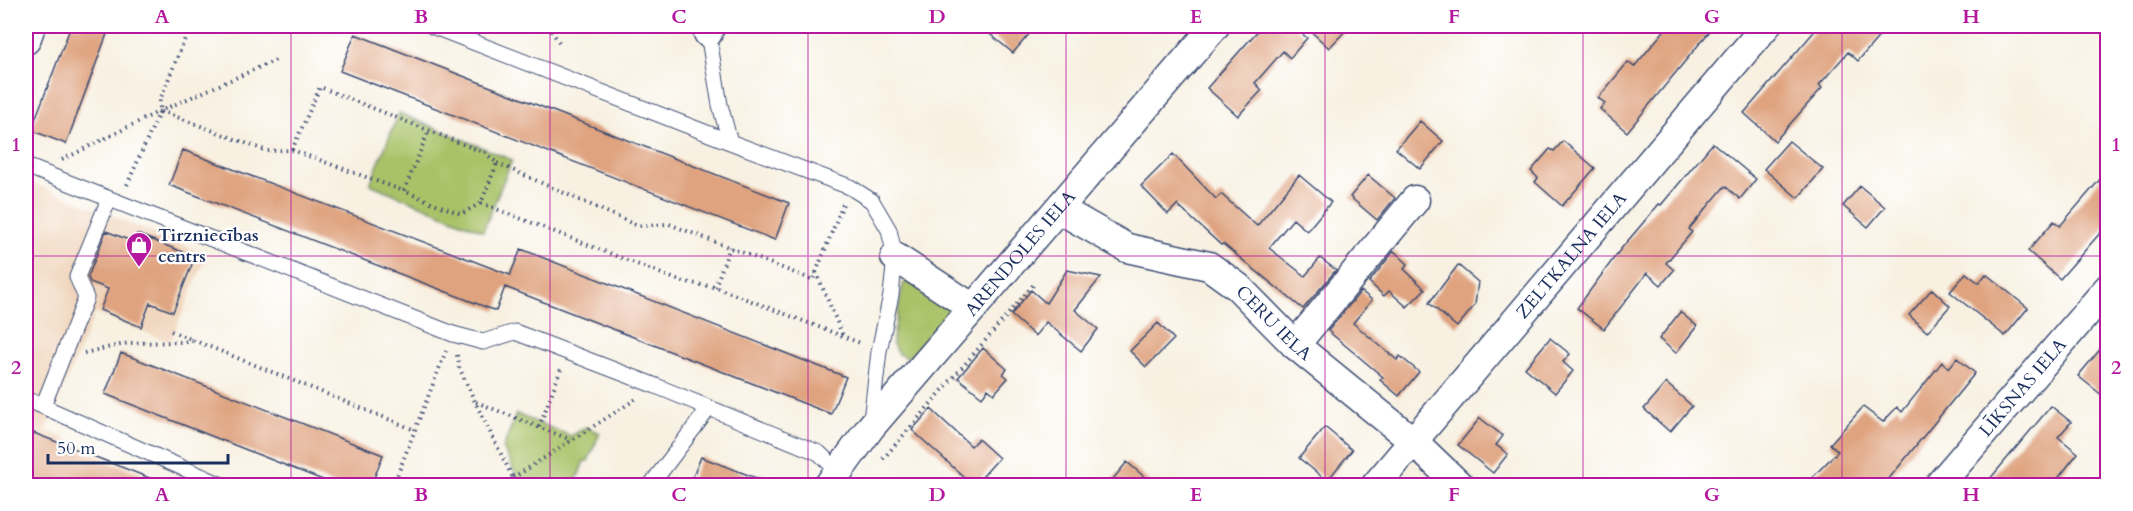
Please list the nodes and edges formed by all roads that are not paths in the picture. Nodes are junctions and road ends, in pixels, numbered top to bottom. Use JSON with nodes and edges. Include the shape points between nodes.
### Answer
{"nodes":[{"id":1,"x":31,"y":26,"type":"edge"},
{"id":2,"x":432,"y":26,"type":"edge"},
{"id":3,"x":1215,"y":26,"type":"edge"},
{"id":4,"x":1766,"y":26,"type":"edge"},
{"id":5,"x":709,"y":29,"type":"edge"},
{"id":6,"x":26,"y":40,"type":"edge"},
{"id":7,"x":730,"y":142,"type":"junction"},
{"id":8,"x":32,"y":168,"type":"edge"},
{"id":9,"x":1415,"y":200,"type":"dead end"},
{"id":10,"x":114,"y":201,"type":"junction"},
{"id":11,"x":1059,"y":209,"type":"junction"},
{"id":12,"x":895,"y":257,"type":"junction"},
{"id":13,"x":2108,"y":288,"type":"edge"},
{"id":14,"x":973,"y":308,"type":"junction"},
{"id":15,"x":1295,"y":345,"type":"junction"},
{"id":16,"x":26,"y":399,"type":"edge"},
{"id":17,"x":43,"y":406,"type":"junction"},
{"id":18,"x":710,"y":408,"type":"junction"},
{"id":19,"x":870,"y":428,"type":"junction"},
{"id":20,"x":1413,"y":441,"type":"junction"},
{"id":21,"x":834,"y":479,"type":"edge"},
{"id":22,"x":224,"y":486,"type":"edge"},
{"id":23,"x":650,"y":486,"type":"edge"},
{"id":24,"x":1375,"y":486,"type":"edge"},
{"id":25,"x":1460,"y":486,"type":"edge"},
{"id":26,"x":1938,"y":486,"type":"edge"}],
"edges":[{"from":1,"to":6,"type":"street"},
{"from":2,"to":7,"type":"lane"},
{"from":3,"to":11,"type":"street","name":"ARENDOLES IELA"},
{"from":4,"to":20,"type":"street","name":"ZELTKALNA IELA"},
{"from":5,"to":7,"type":"lane","via":[[720,105]]},
{"from":7,"to":12,"type":"lane","via":[[850,187],[872,201],[889,230]]},
{"from":8,"to":10,"type":"lane"},
{"from":9,"to":15,"type":"street"},
{"from":10,"to":17,"type":"lane","via":[[77,277],[87,298]]},
{"from":10,"to":18,"type":"lane","via":[[453,334],[483,342],[515,332]]},
{"from":11,"to":14,"type":"street","name":"ARENDOLES IELA"},
{"from":11,"to":15,"type":"street","name":"CERU IELA","via":[[1127,248],[1209,266],[1238,287]]},
{"from":12,"to":14,"type":"street"},
{"from":12,"to":19,"type":"lane"},
{"from":13,"to":26,"type":"street","name":"LĪKSNAS IELA"},
{"from":14,"to":19,"type":"street","name":"ARENDOLES IELA"},
{"from":15,"to":20,"type":"street","name":"CERU IELA"},
{"from":16,"to":17,"type":"lane"},
{"from":17,"to":22,"type":"lane"},
{"from":18,"to":21,"type":"lane","via":[[819,453]]},
{"from":18,"to":23,"type":"lane"},
{"from":19,"to":21,"type":"street","name":"ARENDOLES IELA"},
{"from":20,"to":24,"type":"street","name":"ZELTKALNA IELA"},
{"from":20,"to":25,"type":"street","name":"CERU IELA"}]}
